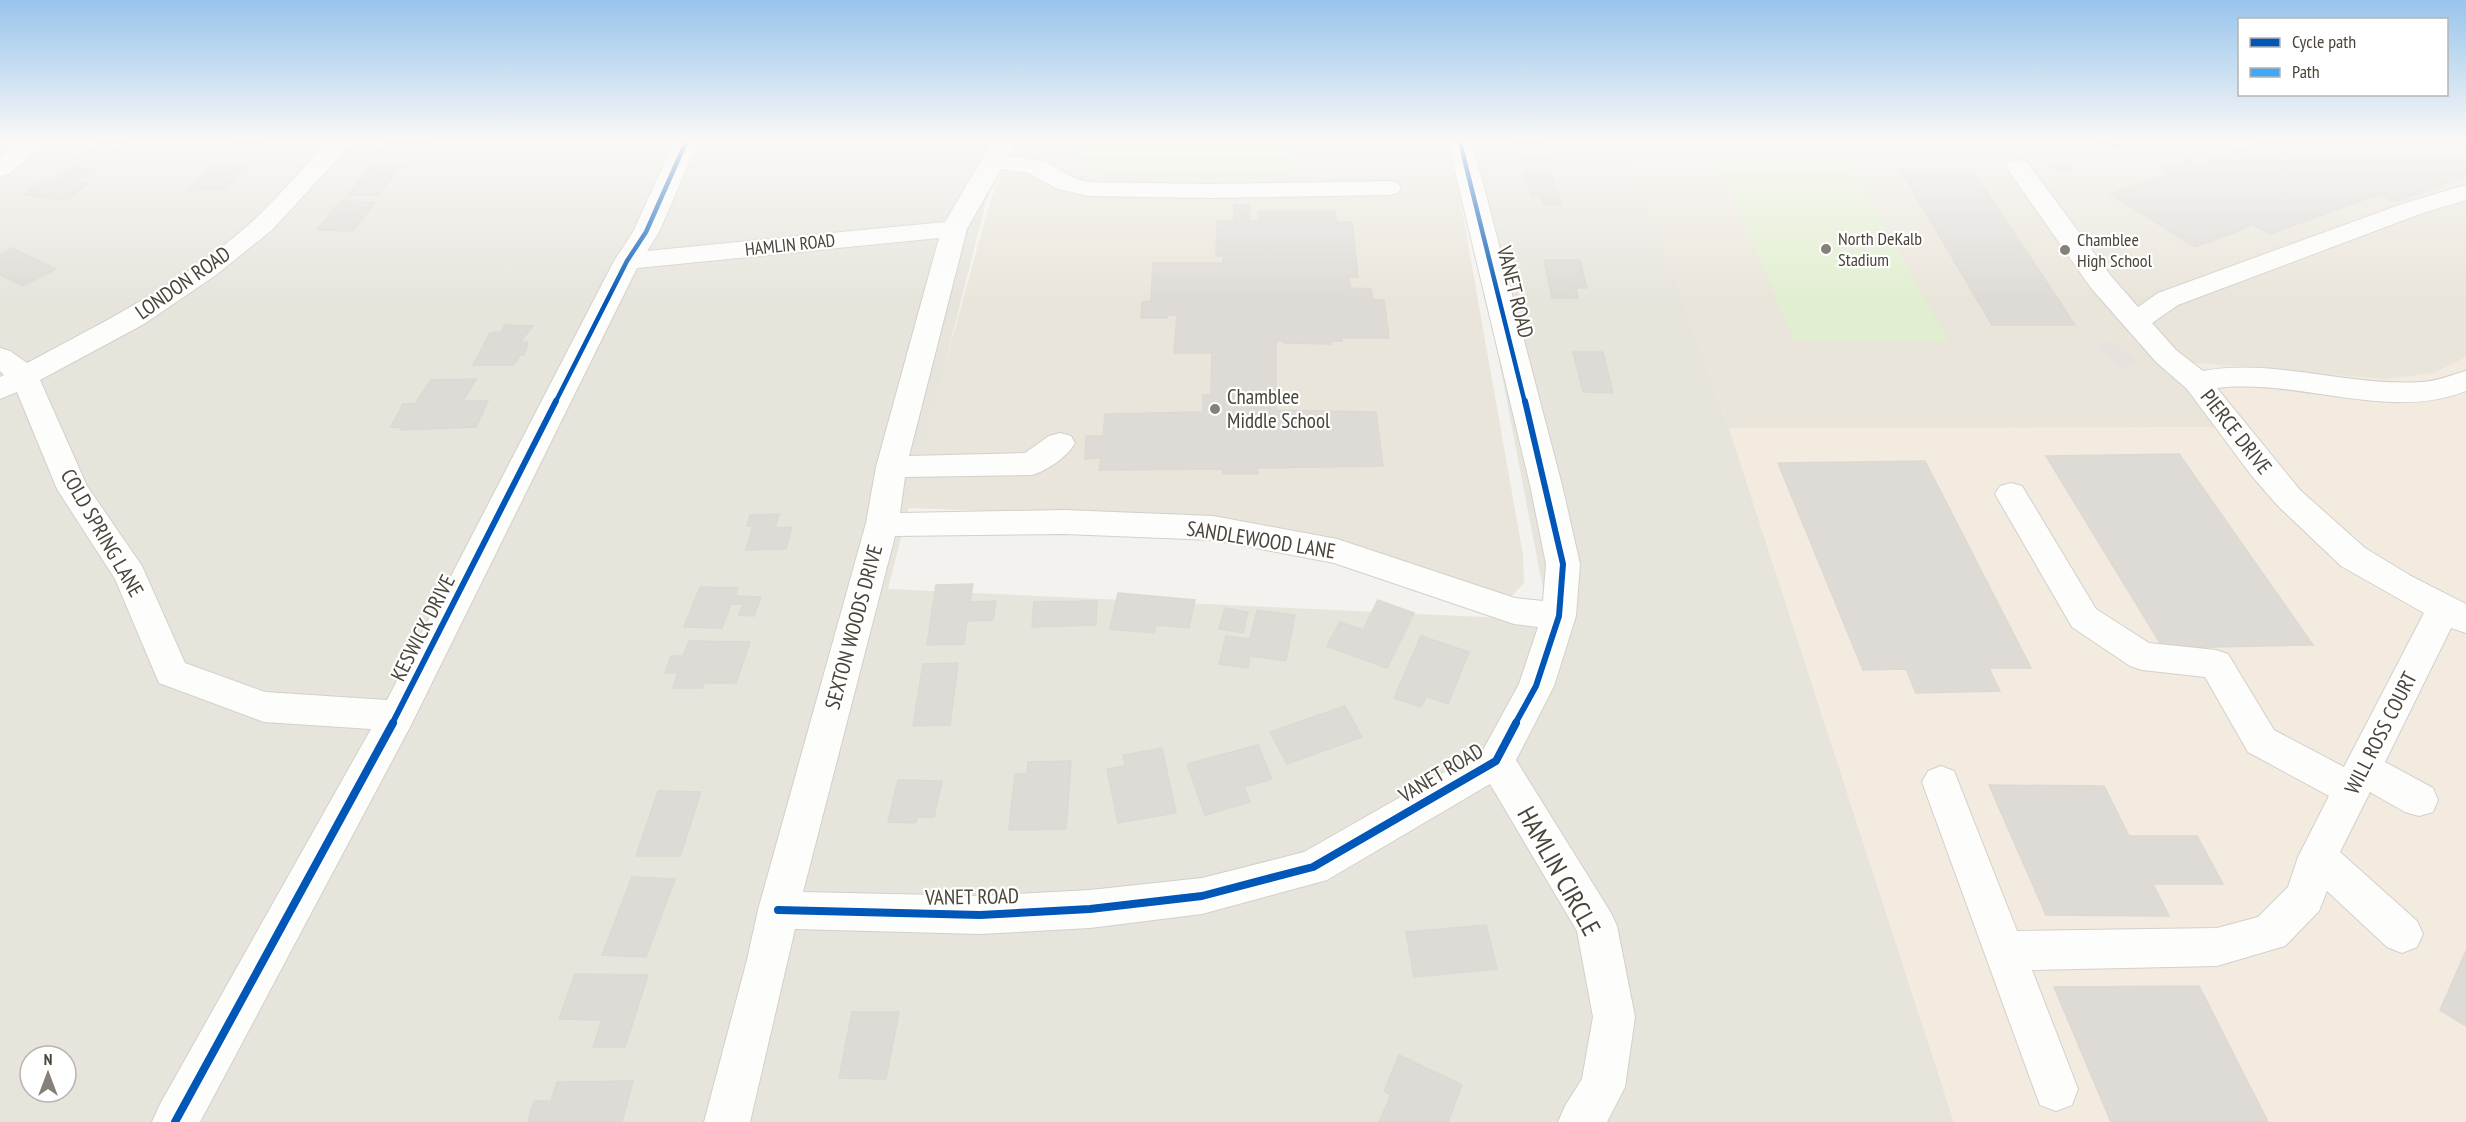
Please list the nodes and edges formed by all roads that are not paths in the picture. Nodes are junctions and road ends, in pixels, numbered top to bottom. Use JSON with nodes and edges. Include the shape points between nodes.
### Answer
{"nodes":[{"id":1,"x":292,"y":194,"type":"edge"},
{"id":2,"x":663,"y":194,"type":"edge"},
{"id":3,"x":974,"y":194,"type":"edge"},
{"id":4,"x":1473,"y":194,"type":"edge"},
{"id":5,"x":2038,"y":194,"type":"edge"},
{"id":6,"x":2458,"y":194,"type":"edge"},
{"id":7,"x":954,"y":229,"type":"junction"},
{"id":8,"x":627,"y":261,"type":"junction"},
{"id":9,"x":2134,"y":322,"type":"junction"},
{"id":10,"x":8,"y":373,"type":"edge"},
{"id":11,"x":2466,"y":380,"type":"edge"},
{"id":12,"x":2197,"y":382,"type":"junction"},
{"id":13,"x":1060,"y":442,"type":"dead end"},
{"id":14,"x":891,"y":467,"type":"junction"},
{"id":15,"x":2011,"y":494,"type":"dead end"},
{"id":16,"x":882,"y":523,"type":"junction"},
{"id":17,"x":2455,"y":614,"type":"edge"},
{"id":18,"x":1559,"y":616,"type":"junction"},
{"id":19,"x":397,"y":716,"type":"junction"},
{"id":20,"x":1496,"y":761,"type":"junction"},
{"id":21,"x":2357,"y":780,"type":"junction"},
{"id":22,"x":1941,"y":782,"type":"dead end"},
{"id":23,"x":2419,"y":800,"type":"dead end"},
{"id":24,"x":2318,"y":857,"type":"junction"},
{"id":25,"x":778,"y":910,"type":"junction"},
{"id":26,"x":2402,"y":934,"type":"dead end"},
{"id":27,"x":2004,"y":951,"type":"junction"},
{"id":28,"x":2056,"y":1089,"type":"dead end"},
{"id":29,"x":175,"y":1122,"type":"edge"},
{"id":30,"x":728,"y":1122,"type":"edge"},
{"id":31,"x":1581,"y":1122,"type":"edge"}],
"edges":[{"from":1,"to":10,"type":"street","name":"LONDON ROAD","via":[[263,225],[207,269],[134,318]]},
{"from":2,"to":8,"type":"street","name":"KESWICK DRIVE","via":[[646,232]]},
{"from":3,"to":7,"type":"street","name":"SEXTON WOODS DRIVE"},
{"from":4,"to":18,"type":"street","name":"VANET ROAD","via":[[1563,564]]},
{"from":5,"to":9,"type":"street"},
{"from":6,"to":9,"type":"street","via":[[2168,299]]},
{"from":7,"to":8,"type":"street","name":"HAMLIN ROAD"},
{"from":7,"to":14,"type":"street","name":"SEXTON WOODS DRIVE"},
{"from":8,"to":19,"type":"street","name":"KESWICK DRIVE"},
{"from":9,"to":12,"type":"street"},
{"from":10,"to":19,"type":"street","name":"COLD SPRING LANE","via":[[73,489],[130,575],[172,673],[264,706]]},
{"from":11,"to":12,"type":"street","name":"PIERCE DRIVE","via":[[2432,390],[2398,392],[2266,377]]},
{"from":12,"to":17,"type":"street","name":"PIERCE DRIVE","via":[[2262,467],[2316,524],[2353,557]]},
{"from":13,"to":14,"type":"street","via":[[1032,464]]},
{"from":14,"to":16,"type":"street","name":"SEXTON WOODS DRIVE"},
{"from":15,"to":21,"type":"street","via":[[2084,618],[2142,656],[2216,664],[2260,741]]},
{"from":16,"to":18,"type":"street","name":"SANDLEWOOD LANE","via":[[1064,522],[1213,528],[1337,551],[1514,612]]},
{"from":16,"to":25,"type":"street","name":"SEXTON WOODS DRIVE"},
{"from":17,"to":21,"type":"street","name":"WILL ROSS COURT"},
{"from":18,"to":20,"type":"street","name":"VANET ROAD","via":[[1536,686]]},
{"from":19,"to":29,"type":"street","name":"KESWICK DRIVE"},
{"from":20,"to":25,"type":"street","name":"VANET ROAD","via":[[1313,867],[1202,896],[1090,909],[980,915]]},
{"from":20,"to":31,"type":"street","name":"HAMLIN CIRCLE","via":[[1597,926],[1614,1017],[1603,1087]]},
{"from":21,"to":23,"type":"street"},
{"from":21,"to":24,"type":"street","name":"WILL ROSS COURT"},
{"from":22,"to":27,"type":"street"},
{"from":24,"to":26,"type":"street"},
{"from":24,"to":27,"type":"street","name":"WILL ROSS COURT","via":[[2305,898],[2270,933],[2217,947]]},
{"from":25,"to":30,"type":"street","name":"SEXTON WOODS DRIVE"},
{"from":27,"to":28,"type":"street"}]}
